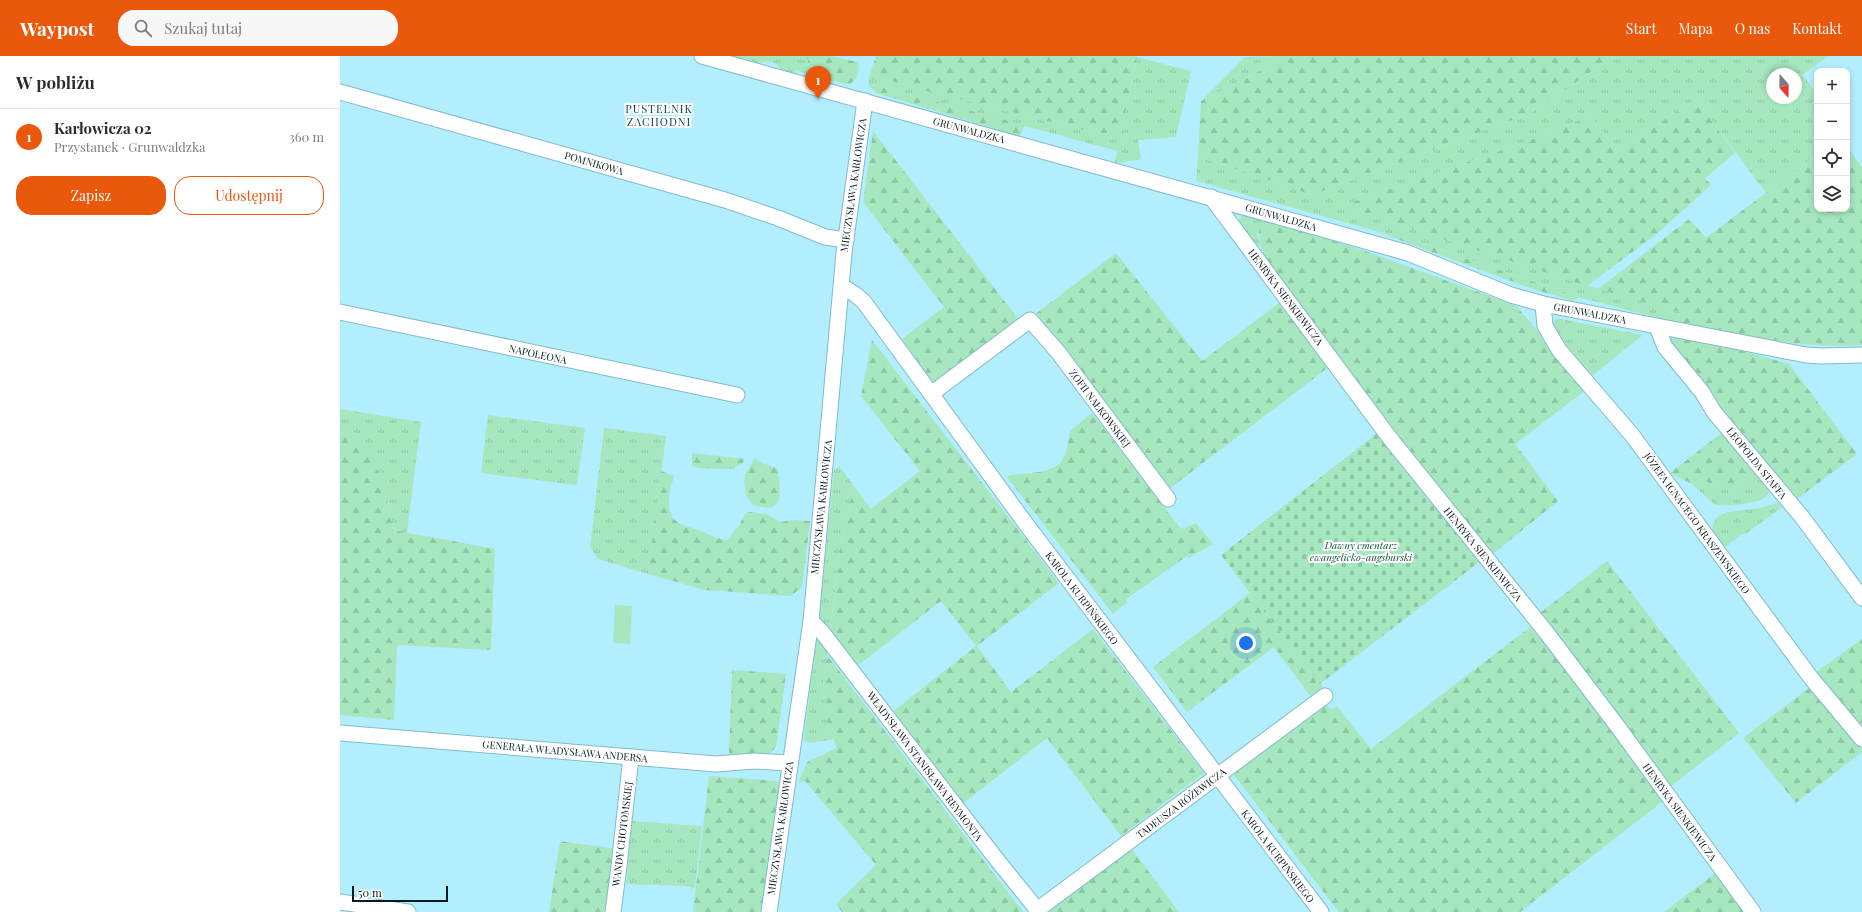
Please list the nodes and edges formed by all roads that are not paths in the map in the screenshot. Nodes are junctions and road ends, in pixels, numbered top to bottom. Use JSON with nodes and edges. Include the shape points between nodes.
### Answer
{"nodes":[{"id":1,"x":702,"y":56,"type":"edge"},
{"id":2,"x":340,"y":92,"type":"edge"},
{"id":3,"x":865,"y":101,"type":"junction"},
{"id":4,"x":1211,"y":197,"type":"junction"},
{"id":5,"x":846,"y":240,"type":"junction"},
{"id":6,"x":842,"y":286,"type":"junction"},
{"id":7,"x":1543,"y":304,"type":"junction"},
{"id":8,"x":340,"y":312,"type":"edge"},
{"id":9,"x":1657,"y":326,"type":"junction"},
{"id":10,"x":1862,"y":355,"type":"edge"},
{"id":11,"x":931,"y":394,"type":"junction"},
{"id":12,"x":737,"y":395,"type":"dead end"},
{"id":13,"x":1168,"y":499,"type":"dead end"},
{"id":14,"x":1862,"y":598,"type":"edge"},
{"id":15,"x":811,"y":621,"type":"junction"},
{"id":16,"x":1325,"y":696,"type":"dead end"},
{"id":17,"x":340,"y":733,"type":"edge"},
{"id":18,"x":1862,"y":739,"type":"edge"},
{"id":19,"x":631,"y":757,"type":"junction"},
{"id":20,"x":789,"y":763,"type":"junction"},
{"id":21,"x":1217,"y":776,"type":"junction"},
{"id":22,"x":340,"y":902,"type":"edge"},
{"id":23,"x":1038,"y":911,"type":"edge"},
{"id":24,"x":408,"y":912,"type":"edge"},
{"id":25,"x":612,"y":912,"type":"edge"},
{"id":26,"x":769,"y":912,"type":"edge"},
{"id":27,"x":1321,"y":912,"type":"edge"},
{"id":28,"x":1753,"y":912,"type":"edge"}],
"edges":[{"from":1,"to":3,"type":"street","name":"GRUNWALDZKA"},
{"from":2,"to":5,"type":"street","name":"POMNIKOWA","via":[[725,200],[825,237]]},
{"from":3,"to":4,"type":"street","name":"GRUNWALDZKA"},
{"from":3,"to":5,"type":"street","name":"MIECZYSŁAWA KARŁOWICZA"},
{"from":4,"to":7,"type":"street","name":"GRUNWALDZKA","via":[[1408,253],[1512,295]]},
{"from":4,"to":28,"type":"street","name":"HENRYKA SIENKIEWICZA","via":[[1389,436],[1546,632]]},
{"from":5,"to":6,"type":"street","name":"MIECZYSŁAWA KARŁOWICZA"},
{"from":6,"to":11,"type":"street","name":"KAROLA KURPIŃSKIEGO","via":[[864,302]]},
{"from":6,"to":15,"type":"street","name":"MIECZYSŁAWA KARŁOWICZA"},
{"from":7,"to":9,"type":"street","name":"GRUNWALDZKA"},
{"from":7,"to":18,"type":"street","name":"JÓZEFA IGNACEGO KRASZEWSKIEGO","via":[[1545,326],[1559,350],[1632,435],[1811,678]]},
{"from":8,"to":12,"type":"street","name":"NAPOLEONA"},
{"from":9,"to":10,"type":"street","name":"GRUNWALDZKA","via":[[1806,354]]},
{"from":9,"to":14,"type":"street","name":"LEOPOLDA STAFFA","via":[[1665,347],[1702,392],[1714,412],[1802,517]]},
{"from":11,"to":13,"type":"street","name":"ZOFII NAŁKOWSKIEJ","via":[[1030,320],[1058,352]]},
{"from":11,"to":21,"type":"street","name":"KAROLA KURPIŃSKIEGO","via":[[1021,518]]},
{"from":15,"to":20,"type":"street","name":"MIECZYSŁAWA KARŁOWICZA"},
{"from":15,"to":23,"type":"street","name":"WŁADYSŁAWA STANISŁAWA REYMONTA"},
{"from":16,"to":21,"type":"street","name":"TADEUSZA RÓŻEWICZA"},
{"from":17,"to":19,"type":"street","name":"GENERAŁA WŁADYSŁAWA ANDERSA"},
{"from":19,"to":20,"type":"street","name":"GENERAŁA WŁADYSŁAWA ANDERSA","via":[[716,764],[754,761]]},
{"from":19,"to":25,"type":"street","name":"WANDY CHOTOMSKIEJ"},
{"from":20,"to":26,"type":"street","name":"MIECZYSŁAWA KARŁOWICZA"},
{"from":21,"to":23,"type":"street","name":"TADEUSZA RÓŻEWICZA"},
{"from":21,"to":27,"type":"street","name":"KAROLA KURPIŃSKIEGO"},
{"from":22,"to":24,"type":"street"}]}
